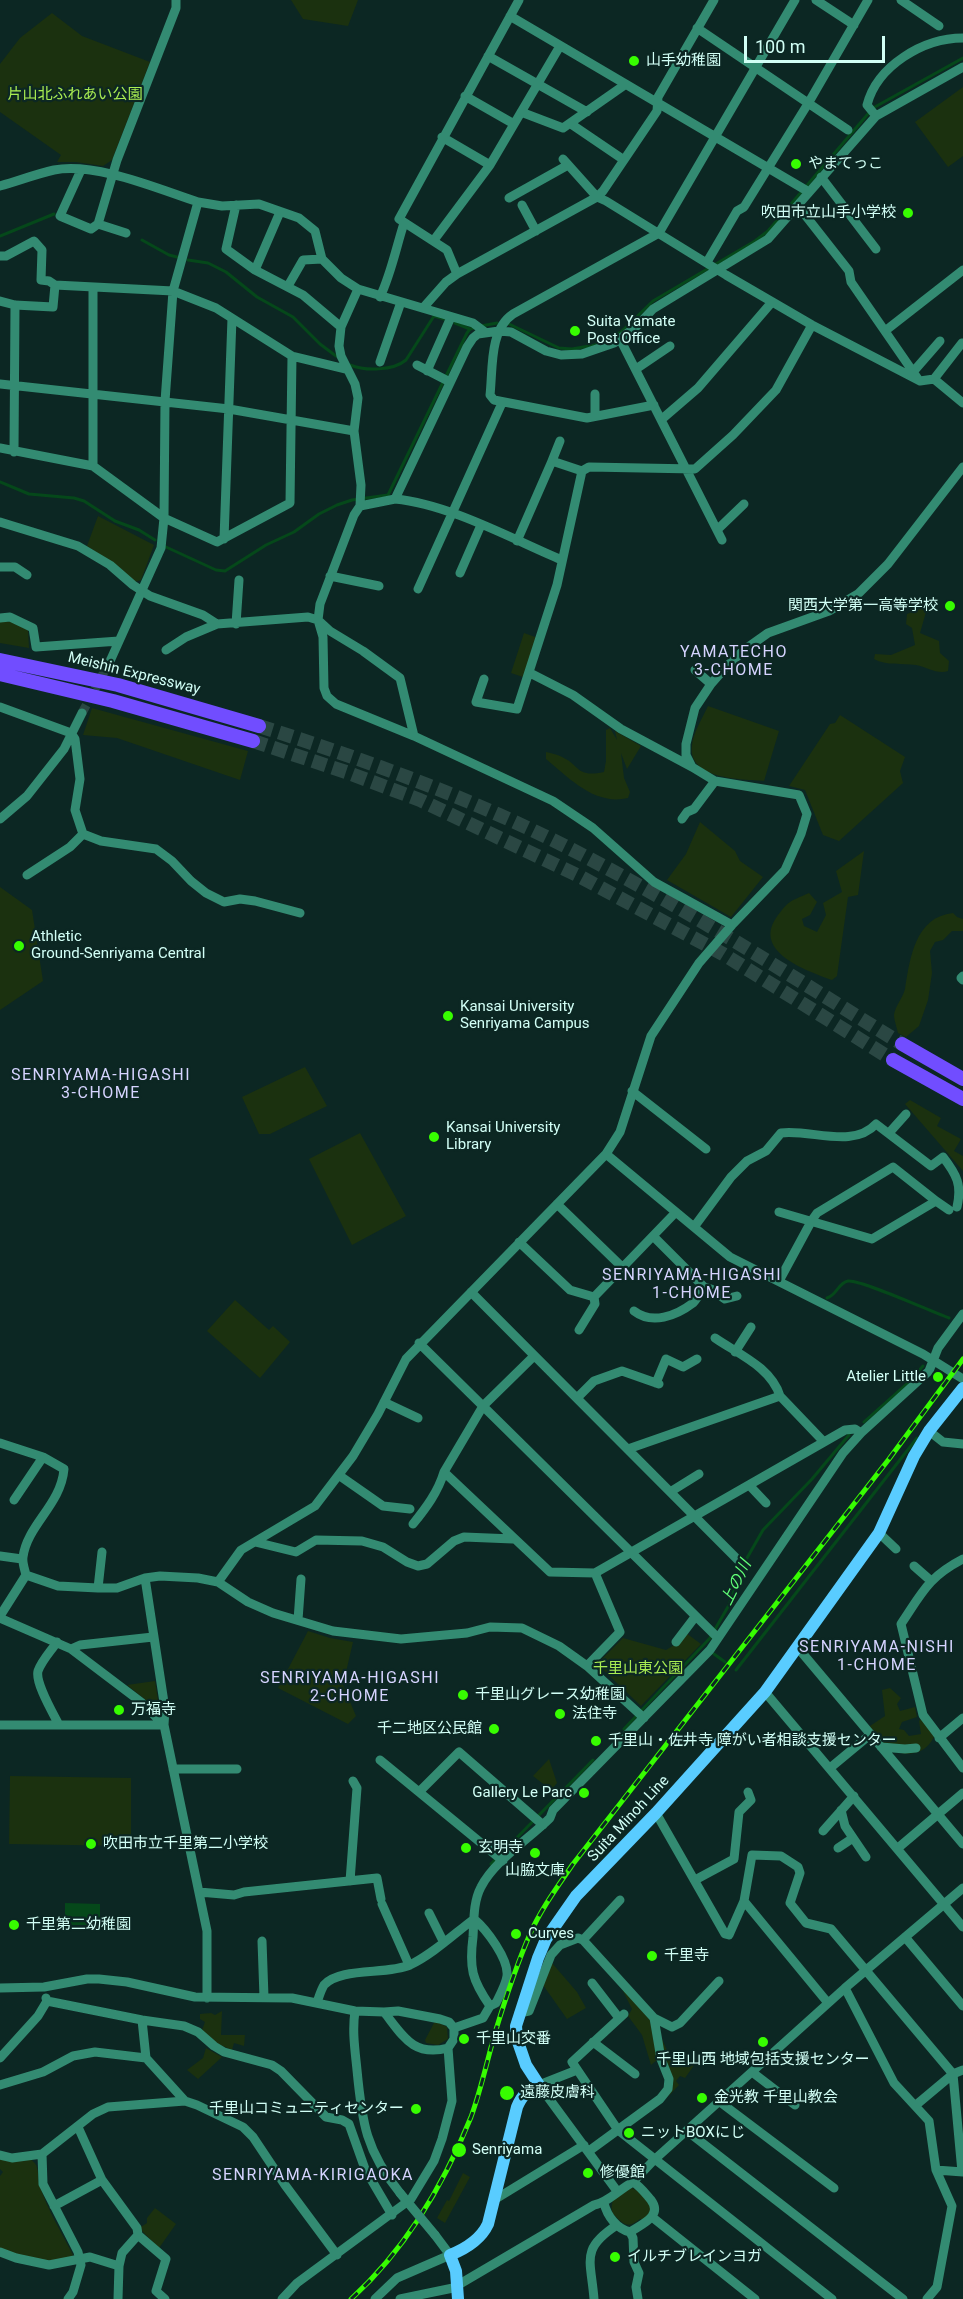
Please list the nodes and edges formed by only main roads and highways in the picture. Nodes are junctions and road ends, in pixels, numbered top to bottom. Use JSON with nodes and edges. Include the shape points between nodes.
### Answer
{"nodes":[{"id":1,"x":0,"y":660,"type":"edge"},
{"id":2,"x":0,"y":674,"type":"edge"},
{"id":3,"x":259,"y":726,"type":"tunnel mouth"},
{"id":4,"x":253,"y":741,"type":"tunnel mouth"},
{"id":5,"x":902,"y":1044,"type":"tunnel mouth"},
{"id":6,"x":893,"y":1060,"type":"tunnel mouth"},
{"id":7,"x":963,"y":1079,"type":"edge"},
{"id":8,"x":963,"y":1099,"type":"edge"},
{"id":9,"x":963,"y":1388,"type":"edge"},
{"id":10,"x":458,"y":2299,"type":"edge"}],
"edges":[{"from":1,"to":3,"type":"highway","name":"Meishin Expressway","via":[[118,685]]},
{"from":2,"to":4,"type":"highway","name":"Meishin Expressway"},
{"from":5,"to":7,"type":"highway"},
{"from":6,"to":8,"type":"highway"},
{"from":9,"to":10,"type":"main road","name":"Suita Minoh Line","via":[[914,1456],[879,1533],[765,1692],[557,1921],[537,1958],[516,2026],[525,2065],[539,2085],[519,2102],[484,2232],[450,2255]]}]}
